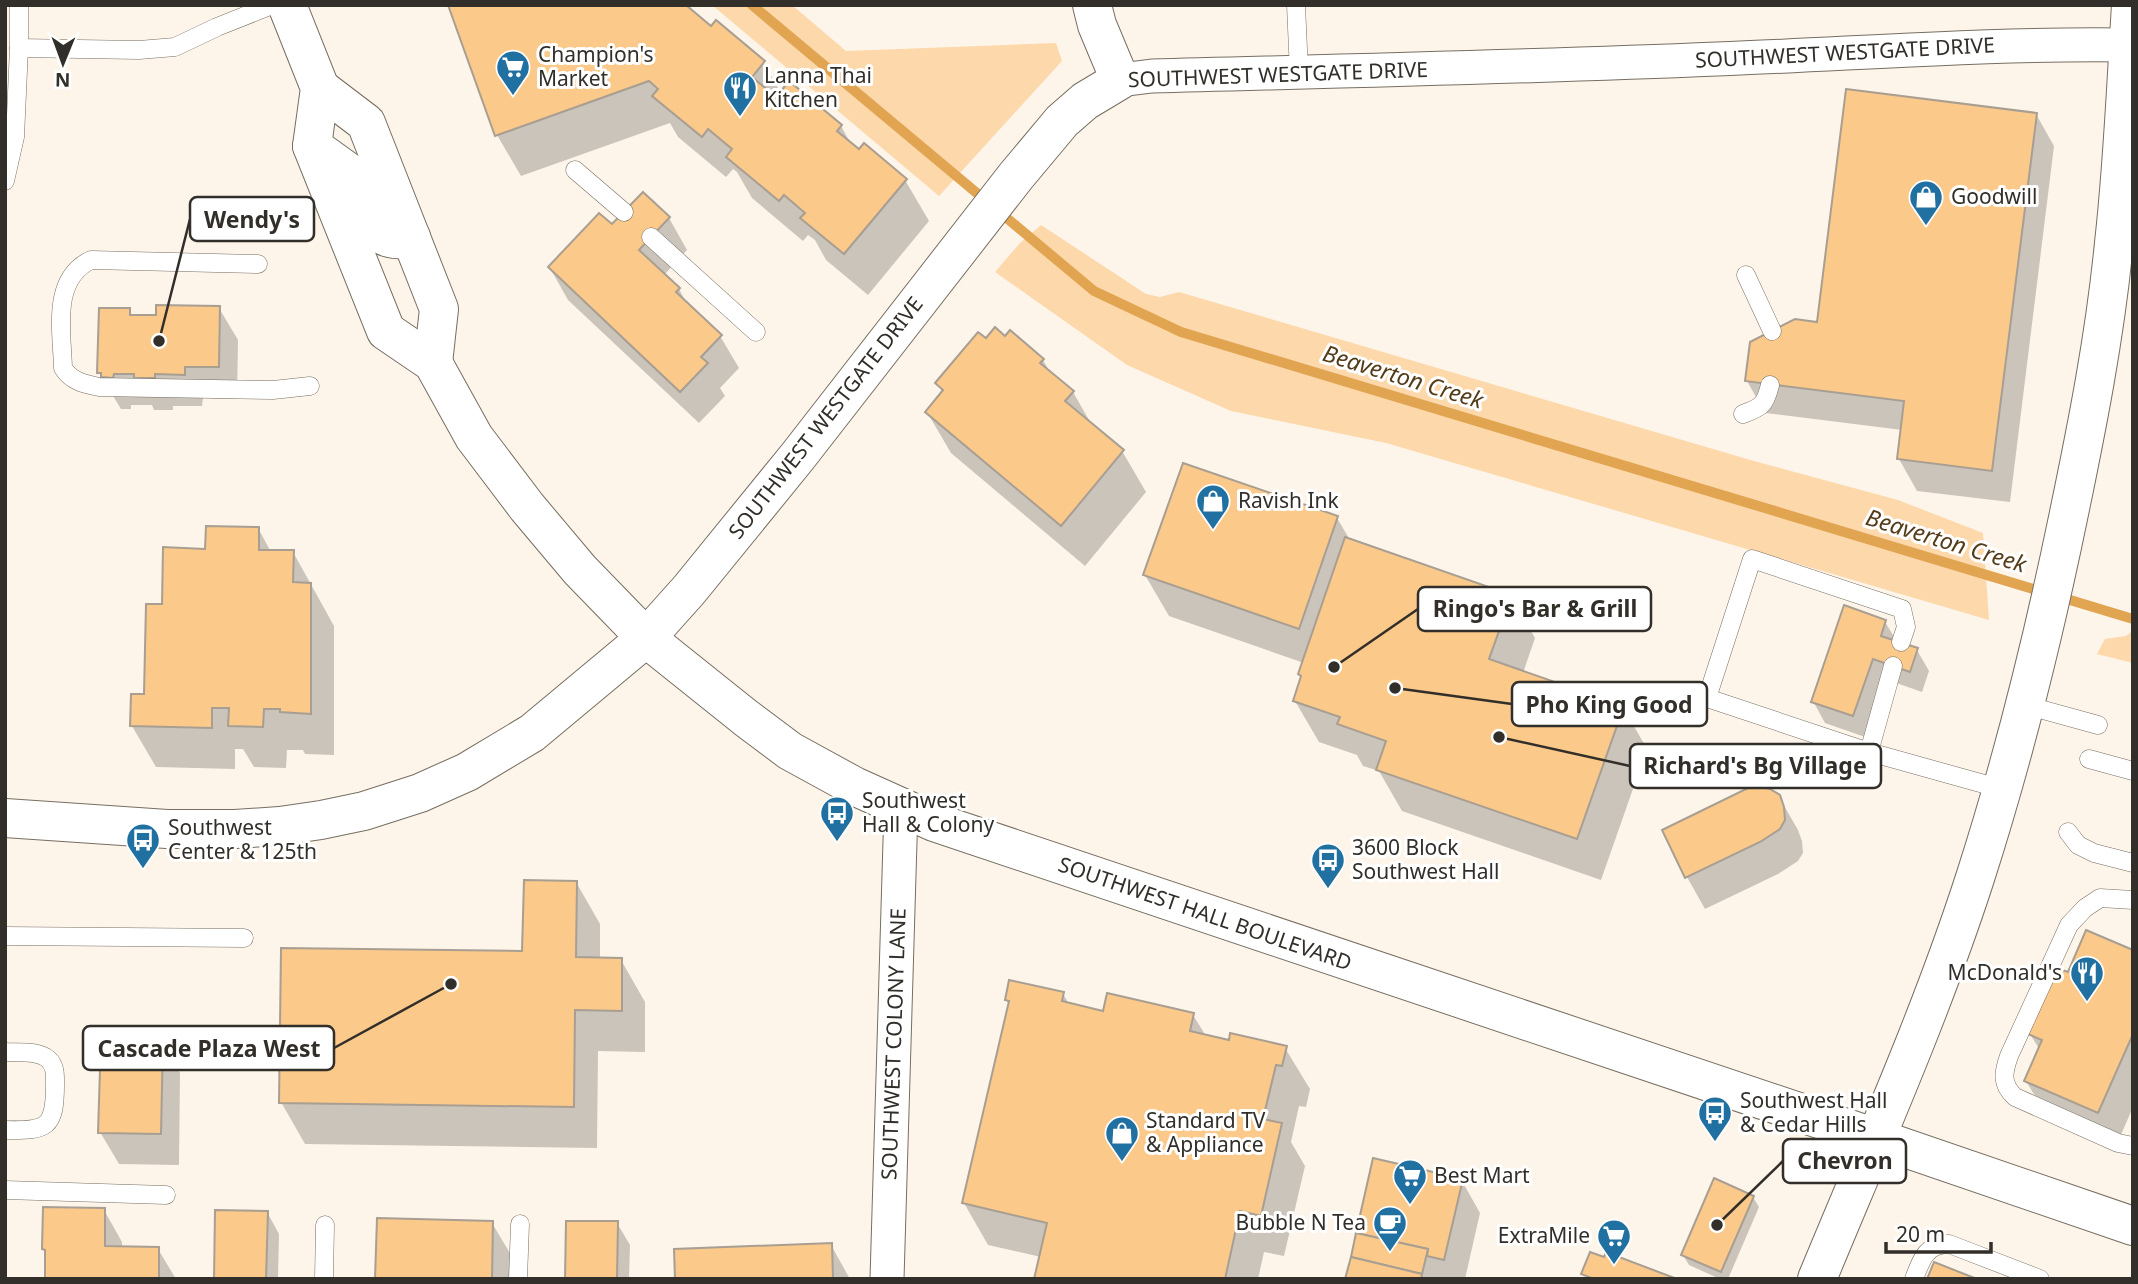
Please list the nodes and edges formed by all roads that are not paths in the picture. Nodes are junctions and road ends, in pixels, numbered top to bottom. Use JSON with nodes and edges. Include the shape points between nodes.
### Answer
{"nodes":[{"id":1,"x":19,"y":5,"type":"edge"},
{"id":2,"x":272,"y":5,"type":"edge"},
{"id":3,"x":287,"y":5,"type":"edge"},
{"id":4,"x":1092,"y":5,"type":"edge"},
{"id":5,"x":1296,"y":5,"type":"edge"},
{"id":6,"x":2131,"y":5,"type":"edge"},
{"id":7,"x":2129,"y":45,"type":"junction"},
{"id":8,"x":19,"y":48,"type":"junction"},
{"id":9,"x":1299,"y":72,"type":"junction"},
{"id":10,"x":1120,"y":80,"type":"junction"},
{"id":11,"x":320,"y":88,"type":"junction"},
{"id":12,"x":312,"y":146,"type":"junction"},
{"id":13,"x":575,"y":170,"type":"dead end"},
{"id":14,"x":5,"y":181,"type":"edge"},
{"id":15,"x":624,"y":212,"type":"dead end"},
{"id":16,"x":411,"y":237,"type":"junction"},
{"id":17,"x":651,"y":237,"type":"dead end"},
{"id":18,"x":258,"y":264,"type":"dead end"},
{"id":19,"x":1746,"y":275,"type":"dead end"},
{"id":20,"x":1772,"y":331,"type":"dead end"},
{"id":21,"x":756,"y":332,"type":"dead end"},
{"id":22,"x":433,"y":363,"type":"junction"},
{"id":23,"x":1770,"y":385,"type":"dead end"},
{"id":24,"x":310,"y":386,"type":"dead end"},
{"id":25,"x":1743,"y":414,"type":"dead end"},
{"id":26,"x":646,"y":638,"type":"junction"},
{"id":27,"x":1901,"y":642,"type":"dead end"},
{"id":28,"x":1893,"y":666,"type":"dead end"},
{"id":29,"x":2025,"y":705,"type":"junction"},
{"id":30,"x":2098,"y":725,"type":"dead end"},
{"id":31,"x":1869,"y":752,"type":"junction"},
{"id":32,"x":2089,"y":759,"type":"dead end"},
{"id":33,"x":2133,"y":771,"type":"edge"},
{"id":34,"x":2002,"y":789,"type":"junction"},
{"id":35,"x":901,"y":808,"type":"junction"},
{"id":36,"x":5,"y":818,"type":"edge"},
{"id":37,"x":2068,"y":832,"type":"dead end"},
{"id":38,"x":2133,"y":863,"type":"edge"},
{"id":39,"x":2133,"y":900,"type":"edge"},
{"id":40,"x":5,"y":936,"type":"edge"},
{"id":41,"x":244,"y":938,"type":"dead end"},
{"id":42,"x":5,"y":1052,"type":"edge"},
{"id":43,"x":5,"y":1129,"type":"edge"},
{"id":44,"x":1876,"y":1138,"type":"junction"},
{"id":45,"x":2133,"y":1146,"type":"edge"},
{"id":46,"x":5,"y":1191,"type":"edge"},
{"id":47,"x":166,"y":1195,"type":"dead end"},
{"id":48,"x":520,"y":1224,"type":"dead end"},
{"id":49,"x":325,"y":1225,"type":"dead end"},
{"id":50,"x":2133,"y":1226,"type":"edge"},
{"id":51,"x":324,"y":1279,"type":"edge"},
{"id":52,"x":518,"y":1279,"type":"edge"},
{"id":53,"x":887,"y":1279,"type":"edge"},
{"id":54,"x":1817,"y":1279,"type":"edge"},
{"id":55,"x":1914,"y":1279,"type":"edge"},
{"id":56,"x":2040,"y":1279,"type":"edge"}],
"edges":[{"from":1,"to":8,"type":"lane"},
{"from":2,"to":8,"type":"lane","via":[[175,47]]},
{"from":3,"to":11,"type":"main road","name":"SOUTHWEST HALL BOULEVARD"},
{"from":4,"to":10,"type":"main road"},
{"from":5,"to":9,"type":"lane"},
{"from":6,"to":7,"type":"main road"},
{"from":7,"to":9,"type":"street","name":"SOUTHWEST WESTGATE DRIVE"},
{"from":7,"to":29,"type":"main road","via":[[2114,244],[2100,352],[2062,548]]},
{"from":8,"to":14,"type":"lane","via":[[15,137]]},
{"from":9,"to":10,"type":"street","name":"SOUTHWEST WESTGATE DRIVE"},
{"from":10,"to":26,"type":"main road","name":"SOUTHWEST WESTGATE DRIVE","via":[[1062,121],[747,519]]},
{"from":11,"to":12,"type":"main road","name":"SOUTHWEST HALL BOULEVARD"},
{"from":11,"to":16,"type":"main road","via":[[366,123]]},
{"from":12,"to":16,"type":"main road","via":[[355,177],[377,232],[393,239]]},
{"from":12,"to":22,"type":"main road","name":"SOUTHWEST HALL BOULEVARD","via":[[386,331]]},
{"from":13,"to":15,"type":"lane"},
{"from":16,"to":22,"type":"main road","via":[[439,309]]},
{"from":17,"to":21,"type":"lane"},
{"from":18,"to":24,"type":"lane","via":[[91,260],[80,265],[62,302],[62,368],[76,381],[99,387],[273,390]]},
{"from":19,"to":20,"type":"lane"},
{"from":22,"to":26,"type":"main road","name":"SOUTHWEST HALL BOULEVARD","via":[[498,471],[566,555]]},
{"from":23,"to":25,"type":"lane","via":[[1766,401]]},
{"from":26,"to":35,"type":"main road","name":"SOUTHWEST HALL BOULEVARD","via":[[790,751]]},
{"from":26,"to":36,"type":"main road","name":"SOUTHWEST WESTGATE DRIVE","via":[[533,733],[501,753],[430,789],[364,811],[235,829]]},
{"from":27,"to":31,"type":"lane","via":[[1906,627],[1902,609],[1752,559],[1707,698]]},
{"from":28,"to":31,"type":"lane"},
{"from":29,"to":30,"type":"lane"},
{"from":29,"to":34,"type":"main road"},
{"from":31,"to":34,"type":"lane"},
{"from":32,"to":33,"type":"lane"},
{"from":34,"to":44,"type":"main road","via":[[1946,962]]},
{"from":35,"to":44,"type":"main road","name":"SOUTHWEST HALL BOULEVARD"},
{"from":35,"to":53,"type":"street","name":"SOUTHWEST COLONY LANE"},
{"from":37,"to":38,"type":"lane","via":[[2078,845],[2094,853]]},
{"from":39,"to":45,"type":"lane","via":[[2100,898],[2069,925],[2004,1076],[2004,1084],[2015,1097]]},
{"from":40,"to":41,"type":"lane"},
{"from":42,"to":43,"type":"lane","via":[[48,1059],[54,1068],[55,1111],[41,1127]]},
{"from":44,"to":50,"type":"main road","name":"SOUTHWEST HALL BOULEVARD"},
{"from":44,"to":54,"type":"main road"},
{"from":46,"to":47,"type":"lane"},
{"from":48,"to":52,"type":"lane"},
{"from":49,"to":51,"type":"lane"},
{"from":55,"to":56,"type":"lane","via":[[1929,1248],[1949,1244]]}]}
